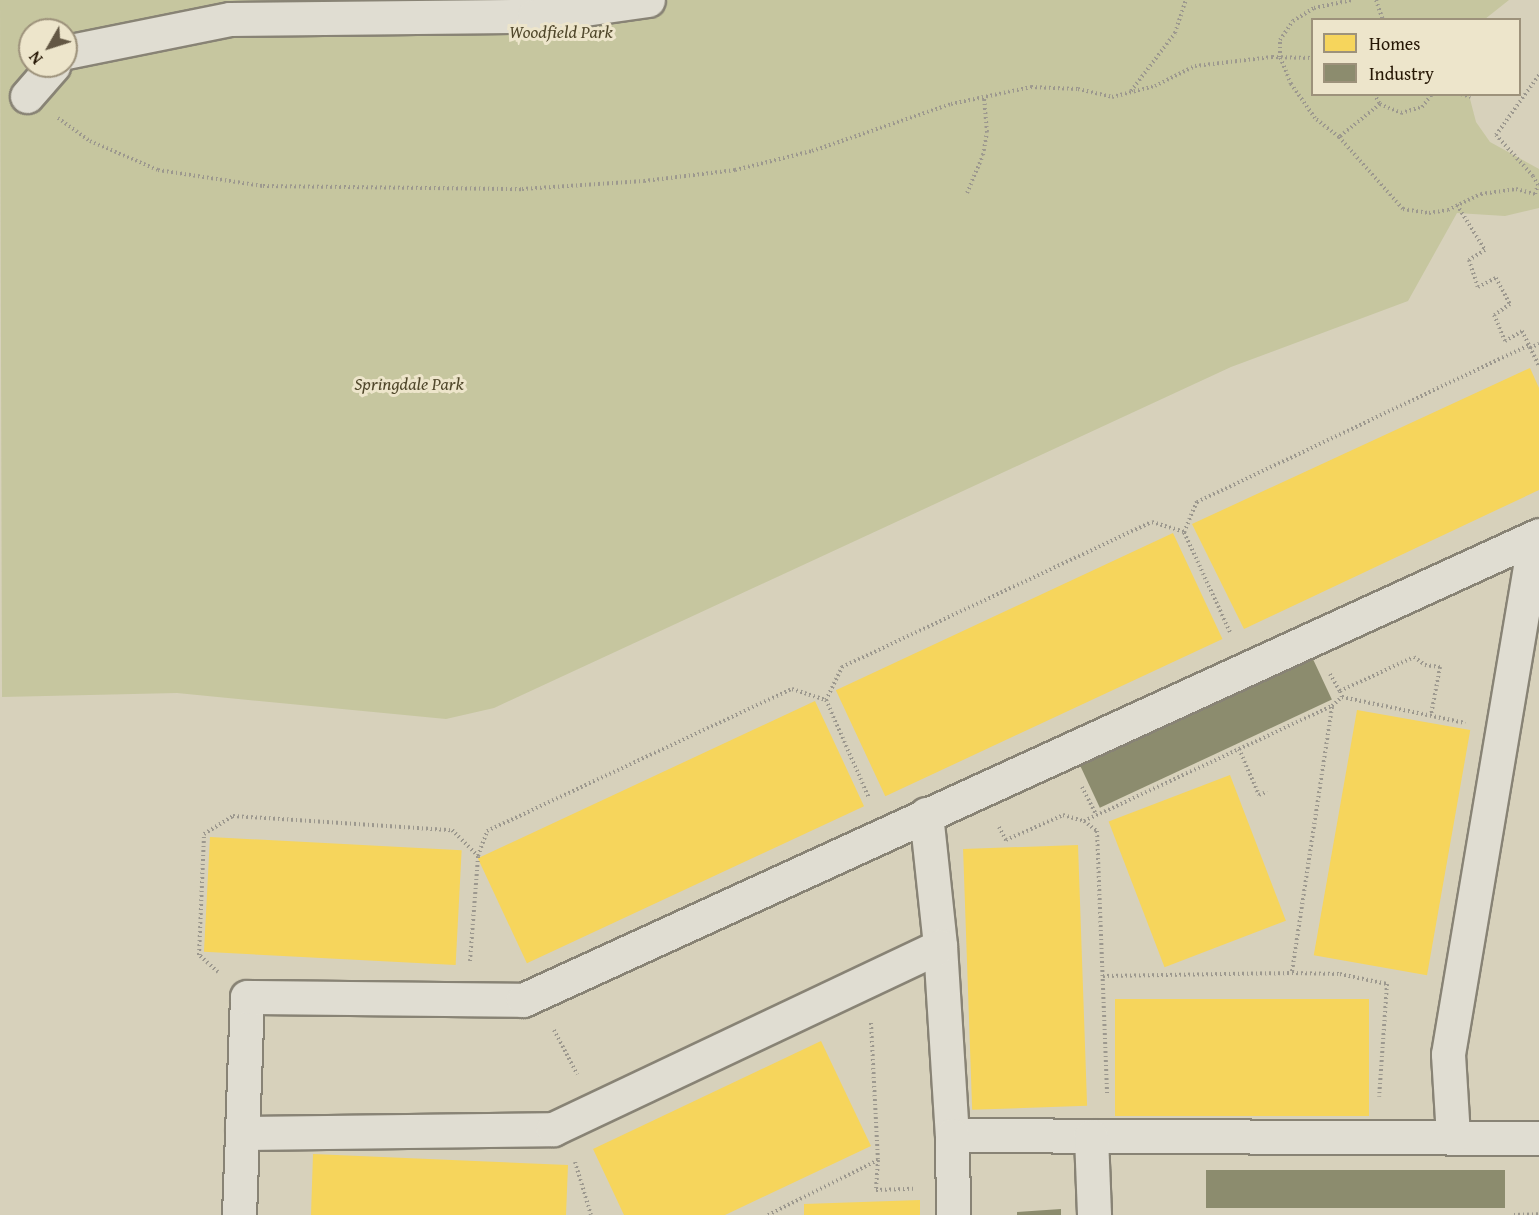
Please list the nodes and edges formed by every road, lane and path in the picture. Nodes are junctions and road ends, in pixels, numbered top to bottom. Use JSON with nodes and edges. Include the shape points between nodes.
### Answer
{"nodes":[{"id":1,"x":648,"y":0,"type":"edge"},
{"id":2,"x":1186,"y":0,"type":"edge"},
{"id":3,"x":1353,"y":0,"type":"edge"},
{"id":4,"x":1376,"y":0,"type":"edge"},
{"id":5,"x":1382,"y":18,"type":"edge"},
{"id":6,"x":78,"y":50,"type":"edge"},
{"id":7,"x":1280,"y":57,"type":"junction"},
{"id":8,"x":1311,"y":58,"type":"edge"},
{"id":9,"x":1539,"y":75,"type":"edge"},
{"id":10,"x":43,"y":78,"type":"edge"},
{"id":11,"x":1130,"y":92,"type":"junction"},
{"id":12,"x":27,"y":96,"type":"joint"},
{"id":13,"x":1375,"y":96,"type":"edge"},
{"id":14,"x":1430,"y":96,"type":"edge"},
{"id":15,"x":1468,"y":96,"type":"edge"},
{"id":16,"x":984,"y":97,"type":"junction"},
{"id":17,"x":1471,"y":97,"type":"dead end"},
{"id":18,"x":1380,"y":104,"type":"junction"},
{"id":19,"x":1339,"y":137,"type":"junction"},
{"id":20,"x":967,"y":193,"type":"dead end"},
{"id":21,"x":1457,"y":205,"type":"junction"},
{"id":22,"x":1539,"y":344,"type":"edge"},
{"id":23,"x":1530,"y":347,"type":"junction"},
{"id":24,"x":1539,"y":366,"type":"edge"},
{"id":25,"x":1184,"y":532,"type":"junction"},
{"id":26,"x":1537,"y":536,"type":"edge"},
{"id":27,"x":1246,"y":668,"type":"junction"},
{"id":28,"x":1342,"y":697,"type":"junction"},
{"id":29,"x":826,"y":700,"type":"junction"},
{"id":30,"x":1332,"y":706,"type":"junction"},
{"id":31,"x":1431,"y":715,"type":"junction"},
{"id":32,"x":1501,"y":730,"type":"junction"},
{"id":33,"x":1239,"y":749,"type":"junction"},
{"id":34,"x":977,"y":791,"type":"junction"},
{"id":35,"x":1267,"y":792,"type":"dead end"},
{"id":36,"x":1089,"y":800,"type":"dead end"},
{"id":37,"x":926,"y":814,"type":"junction"},
{"id":38,"x":1096,"y":816,"type":"junction"},
{"id":39,"x":1084,"y":821,"type":"junction"},
{"id":40,"x":885,"y":834,"type":"junction"},
{"id":41,"x":478,"y":856,"type":"junction"},
{"id":42,"x":940,"y":945,"type":"junction"},
{"id":43,"x":199,"y":955,"type":"dead end"},
{"id":44,"x":1293,"y":973,"type":"junction"},
{"id":45,"x":1103,"y":976,"type":"junction"},
{"id":46,"x":869,"y":980,"type":"junction"},
{"id":47,"x":535,"y":996,"type":"junction"},
{"id":48,"x":467,"y":1000,"type":"junction"},
{"id":49,"x":1107,"y":1094,"type":"dead end"},
{"id":50,"x":594,"y":1110,"type":"junction"},
{"id":51,"x":564,"y":1124,"type":"junction"},
{"id":52,"x":242,"y":1133,"type":"junction"},
{"id":53,"x":952,"y":1135,"type":"junction"},
{"id":54,"x":1091,"y":1136,"type":"junction"},
{"id":55,"x":1378,"y":1136,"type":"junction"},
{"id":56,"x":1453,"y":1136,"type":"junction"},
{"id":57,"x":1539,"y":1138,"type":"edge"},
{"id":58,"x":878,"y":1160,"type":"junction"},
{"id":59,"x":953,"y":1201,"type":"edge"},
{"id":60,"x":1539,"y":1214,"type":"edge"},
{"id":61,"x":239,"y":1215,"type":"edge"},
{"id":62,"x":591,"y":1215,"type":"edge"},
{"id":63,"x":768,"y":1215,"type":"edge"},
{"id":64,"x":1094,"y":1215,"type":"edge"},
{"id":65,"x":1514,"y":1215,"type":"edge"}],
"edges":[{"from":1,"to":6,"type":"lane","via":[[534,16],[230,19]]},
{"from":2,"to":11,"type":"path","via":[[1175,33]]},
{"from":3,"to":7,"type":"path","via":[[1314,8],[1293,21],[1281,40]]},
{"from":4,"to":5,"type":"path"},
{"from":7,"to":8,"type":"path"},
{"from":7,"to":11,"type":"path","via":[[1195,66],[1155,86]]},
{"from":7,"to":19,"type":"path","via":[[1291,84],[1315,118]]},
{"from":9,"to":21,"type":"path","via":[[1496,135],[1533,176],[1538,185],[1535,194],[1508,190],[1481,194]]},
{"from":10,"to":12,"type":"lane"},
{"from":11,"to":16,"type":"path","via":[[1112,97],[1078,89],[1031,87]]},
{"from":12,"to":16,"type":"path","via":[[90,141],[158,170],[263,186],[522,189],[735,170],[812,151],[951,104]]},
{"from":13,"to":18,"type":"path"},
{"from":14,"to":18,"type":"path","via":[[1412,112],[1401,113]]},
{"from":15,"to":17,"type":"path"},
{"from":16,"to":20,"type":"path","via":[[987,132],[983,155]]},
{"from":18,"to":19,"type":"path"},
{"from":19,"to":21,"type":"path","via":[[1403,209],[1430,213]]},
{"from":21,"to":23,"type":"path","via":[[1485,250],[1469,260],[1478,287],[1496,278],[1510,304],[1494,315],[1505,341],[1522,331]]},
{"from":22,"to":23,"type":"path"},
{"from":23,"to":24,"type":"path"},
{"from":23,"to":25,"type":"path","via":[[1197,502]]},
{"from":25,"to":27,"type":"path"},
{"from":25,"to":29,"type":"path","via":[[1152,522],[842,667]]},
{"from":26,"to":27,"type":"lane"},
{"from":26,"to":32,"type":"lane"},
{"from":27,"to":34,"type":"lane"},
{"from":28,"to":30,"type":"path"},
{"from":28,"to":31,"type":"path"},
{"from":28,"to":31,"type":"path","via":[[1340,691],[1414,657],[1425,665],[1440,667]]},
{"from":29,"to":40,"type":"path"},
{"from":29,"to":41,"type":"path","via":[[792,689],[487,831]]},
{"from":30,"to":33,"type":"path"},
{"from":30,"to":44,"type":"path"},
{"from":31,"to":32,"type":"path"},
{"from":32,"to":56,"type":"lane","via":[[1448,1054]]},
{"from":33,"to":35,"type":"path","via":[[1259,795]]},
{"from":33,"to":38,"type":"path"},
{"from":34,"to":37,"type":"lane"},
{"from":34,"to":39,"type":"path","via":[[1006,840],[1063,815]]},
{"from":36,"to":38,"type":"path"},
{"from":37,"to":40,"type":"lane"},
{"from":37,"to":42,"type":"lane"},
{"from":38,"to":39,"type":"path"},
{"from":39,"to":45,"type":"path","via":[[1097,831]]},
{"from":40,"to":47,"type":"lane"},
{"from":41,"to":43,"type":"path","via":[[452,830],[233,816],[204,834]]},
{"from":41,"to":48,"type":"path"},
{"from":42,"to":46,"type":"lane"},
{"from":42,"to":53,"type":"lane"},
{"from":44,"to":45,"type":"path"},
{"from":44,"to":55,"type":"path","via":[[1340,974],[1387,984]]},
{"from":45,"to":49,"type":"path"},
{"from":46,"to":50,"type":"lane"},
{"from":46,"to":58,"type":"path"},
{"from":47,"to":48,"type":"lane","via":[[523,1000]]},
{"from":47,"to":50,"type":"path"},
{"from":48,"to":52,"type":"lane","via":[[248,998]]},
{"from":50,"to":51,"type":"lane"},
{"from":51,"to":52,"type":"lane","via":[[553,1129]]},
{"from":51,"to":62,"type":"path"},
{"from":52,"to":61,"type":"lane"},
{"from":53,"to":54,"type":"lane"},
{"from":53,"to":59,"type":"lane"},
{"from":54,"to":55,"type":"lane"},
{"from":54,"to":64,"type":"lane"},
{"from":55,"to":56,"type":"lane"},
{"from":56,"to":57,"type":"lane"},
{"from":58,"to":59,"type":"path","via":[[876,1190]]},
{"from":58,"to":63,"type":"path"},
{"from":60,"to":65,"type":"path"}]}
